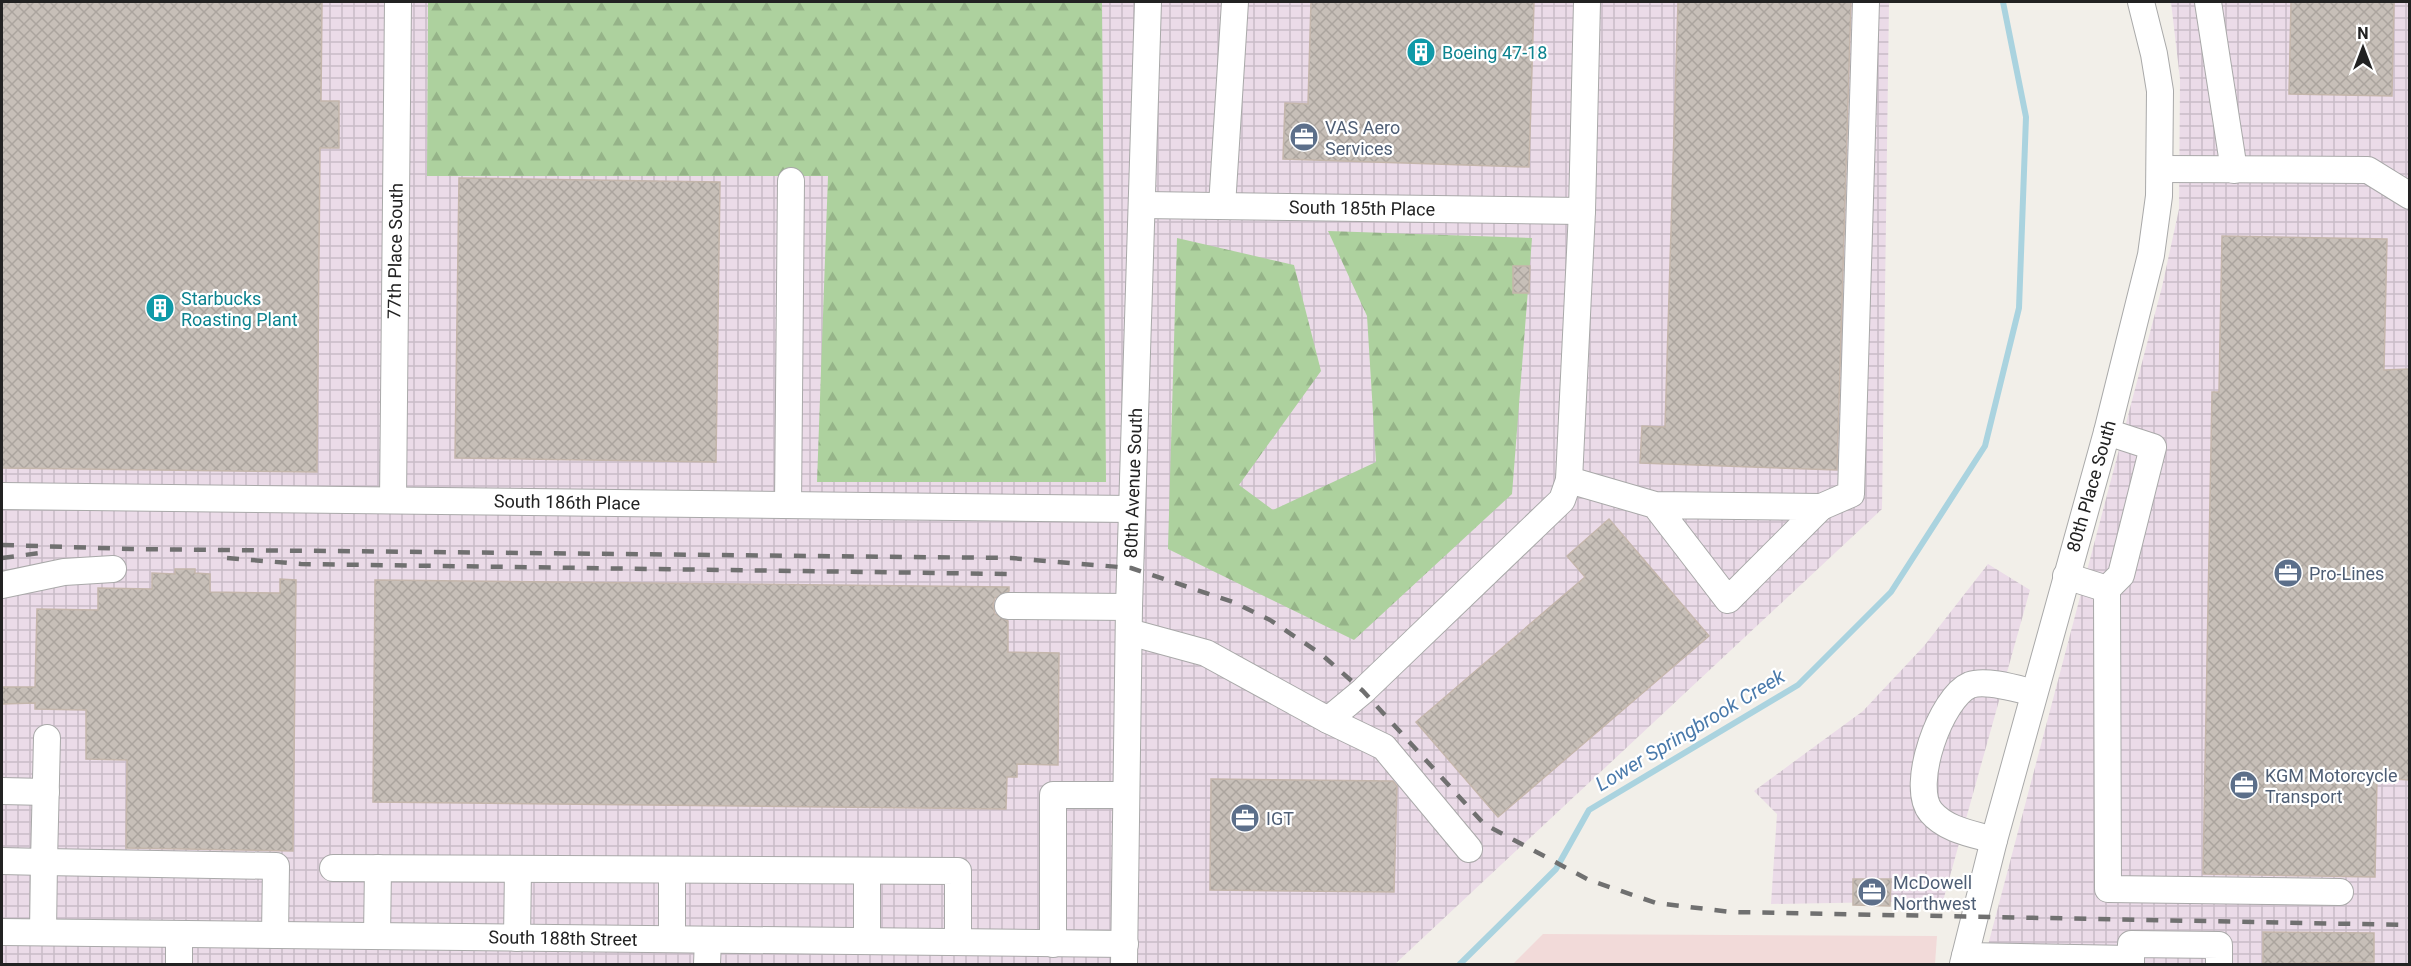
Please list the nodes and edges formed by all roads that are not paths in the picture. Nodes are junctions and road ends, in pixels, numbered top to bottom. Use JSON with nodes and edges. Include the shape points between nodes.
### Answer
{"nodes":[{"id":1,"x":398,"y":2,"type":"edge"},
{"id":2,"x":1148,"y":2,"type":"edge"},
{"id":3,"x":1235,"y":2,"type":"edge"},
{"id":4,"x":1587,"y":2,"type":"edge"},
{"id":5,"x":1866,"y":2,"type":"edge"},
{"id":6,"x":2141,"y":2,"type":"edge"},
{"id":7,"x":2208,"y":2,"type":"edge"},
{"id":8,"x":2160,"y":169,"type":"junction"},
{"id":9,"x":2234,"y":170,"type":"junction"},
{"id":10,"x":791,"y":182,"type":"dead end"},
{"id":11,"x":2409,"y":196,"type":"edge"},
{"id":12,"x":1143,"y":205,"type":"junction"},
{"id":13,"x":1222,"y":206,"type":"junction"},
{"id":14,"x":1582,"y":211,"type":"junction"},
{"id":15,"x":2107,"y":432,"type":"junction"},
{"id":16,"x":1569,"y":480,"type":"junction"},
{"id":17,"x":2,"y":496,"type":"edge"},
{"id":18,"x":393,"y":500,"type":"junction"},
{"id":19,"x":788,"y":505,"type":"junction"},
{"id":20,"x":1655,"y":505,"type":"junction"},
{"id":21,"x":1821,"y":507,"type":"junction"},
{"id":22,"x":1132,"y":509,"type":"junction"},
{"id":23,"x":113,"y":569,"type":"dead end"},
{"id":24,"x":2066,"y":576,"type":"junction"},
{"id":25,"x":2,"y":585,"type":"edge"},
{"id":26,"x":2107,"y":589,"type":"junction"},
{"id":27,"x":1008,"y":606,"type":"dead end"},
{"id":28,"x":1129,"y":619,"type":"junction"},
{"id":29,"x":2034,"y":693,"type":"junction"},
{"id":30,"x":1328,"y":720,"type":"junction"},
{"id":31,"x":46,"y":738,"type":"dead end"},
{"id":32,"x":2,"y":791,"type":"edge"},
{"id":33,"x":46,"y":792,"type":"junction"},
{"id":34,"x":1126,"y":795,"type":"junction"},
{"id":35,"x":1994,"y":840,"type":"junction"},
{"id":36,"x":1469,"y":849,"type":"dead end"},
{"id":37,"x":2,"y":861,"type":"edge"},
{"id":38,"x":44,"y":861,"type":"junction"},
{"id":39,"x":333,"y":868,"type":"dead end"},
{"id":40,"x":378,"y":868,"type":"junction"},
{"id":41,"x":518,"y":869,"type":"junction"},
{"id":42,"x":672,"y":870,"type":"junction"},
{"id":43,"x":867,"y":871,"type":"junction"},
{"id":44,"x":2340,"y":892,"type":"dead end"},
{"id":45,"x":2,"y":932,"type":"edge"},
{"id":46,"x":43,"y":932,"type":"junction"},
{"id":47,"x":179,"y":934,"type":"junction"},
{"id":48,"x":275,"y":935,"type":"junction"},
{"id":49,"x":377,"y":936,"type":"junction"},
{"id":50,"x":517,"y":938,"type":"junction"},
{"id":51,"x":672,"y":939,"type":"junction"},
{"id":52,"x":867,"y":941,"type":"junction"},
{"id":53,"x":958,"y":942,"type":"junction"},
{"id":54,"x":1053,"y":944,"type":"junction"},
{"id":55,"x":708,"y":952,"type":"edge"},
{"id":56,"x":1124,"y":954,"type":"edge"},
{"id":57,"x":1964,"y":960,"type":"edge"},
{"id":58,"x":2036,"y":961,"type":"edge"},
{"id":59,"x":2131,"y":962,"type":"edge"},
{"id":60,"x":179,"y":964,"type":"edge"},
{"id":61,"x":2219,"y":964,"type":"edge"}],
"edges":[{"from":1,"to":18,"type":"street","name":"77th Place South"},
{"from":2,"to":12,"type":"street","name":"80th Avenue South"},
{"from":3,"to":13,"type":"street"},
{"from":4,"to":14,"type":"street"},
{"from":5,"to":21,"type":"street","via":[[1851,494]]},
{"from":6,"to":8,"type":"street","name":"80th Place South","via":[[2160,91]]},
{"from":7,"to":9,"type":"street"},
{"from":8,"to":9,"type":"street"},
{"from":8,"to":15,"type":"street","name":"80th Place South","via":[[2146,279]]},
{"from":9,"to":11,"type":"street","via":[[2368,170]]},
{"from":10,"to":19,"type":"street"},
{"from":12,"to":13,"type":"street","name":"South 185th Place"},
{"from":12,"to":22,"type":"street","name":"80th Avenue South"},
{"from":13,"to":14,"type":"street","name":"South 185th Place"},
{"from":14,"to":16,"type":"street"},
{"from":15,"to":24,"type":"street","name":"80th Place South"},
{"from":15,"to":26,"type":"street","via":[[2153,447],[2121,574]]},
{"from":16,"to":20,"type":"street"},
{"from":16,"to":30,"type":"street","via":[[1562,500]]},
{"from":17,"to":18,"type":"street","name":"South 186th Place"},
{"from":18,"to":19,"type":"street","name":"South 186th Place"},
{"from":19,"to":22,"type":"street","name":"South 186th Place"},
{"from":20,"to":21,"type":"street"},
{"from":20,"to":21,"type":"street","via":[[1728,600]]},
{"from":22,"to":28,"type":"street","name":"80th Avenue South"},
{"from":23,"to":25,"type":"street","via":[[64,573]]},
{"from":24,"to":26,"type":"street"},
{"from":24,"to":29,"type":"street","name":"80th Place South"},
{"from":26,"to":44,"type":"street","via":[[2108,889]]},
{"from":27,"to":28,"type":"street"},
{"from":28,"to":30,"type":"street","via":[[1206,653]]},
{"from":28,"to":34,"type":"street","name":"80th Avenue South"},
{"from":29,"to":35,"type":"street","name":"80th Place South"},
{"from":29,"to":35,"type":"street","via":[[2002,685],[1971,685],[1954,698],[1925,766],[1930,811],[1958,830]]},
{"from":30,"to":36,"type":"street","via":[[1384,747]]},
{"from":31,"to":33,"type":"street"},
{"from":32,"to":33,"type":"street"},
{"from":33,"to":38,"type":"street"},
{"from":34,"to":54,"type":"street","via":[[1053,795]]},
{"from":34,"to":56,"type":"street","name":"80th Avenue South"},
{"from":35,"to":57,"type":"street","name":"80th Place South"},
{"from":37,"to":38,"type":"street"},
{"from":38,"to":46,"type":"street"},
{"from":38,"to":48,"type":"street","via":[[276,866]]},
{"from":39,"to":40,"type":"street"},
{"from":40,"to":41,"type":"street"},
{"from":40,"to":49,"type":"street"},
{"from":41,"to":42,"type":"street"},
{"from":41,"to":50,"type":"street"},
{"from":42,"to":43,"type":"street"},
{"from":42,"to":51,"type":"street"},
{"from":43,"to":52,"type":"street"},
{"from":43,"to":53,"type":"street","via":[[958,871]]},
{"from":45,"to":46,"type":"street","name":"South 188th Street"},
{"from":46,"to":47,"type":"street","name":"South 188th Street"},
{"from":47,"to":48,"type":"street","name":"South 188th Street"},
{"from":47,"to":60,"type":"street"},
{"from":48,"to":49,"type":"street","name":"South 188th Street"},
{"from":49,"to":50,"type":"street","name":"South 188th Street"},
{"from":50,"to":51,"type":"street","name":"South 188th Street"},
{"from":51,"to":55,"type":"street","name":"South 188th Street"},
{"from":52,"to":53,"type":"street","name":"South 188th Street"},
{"from":52,"to":55,"type":"street","name":"South 188th Street"},
{"from":53,"to":54,"type":"street","name":"South 188th Street"},
{"from":54,"to":56,"type":"street","name":"South 188th Street"},
{"from":57,"to":58,"type":"street"},
{"from":58,"to":59,"type":"street"},
{"from":59,"to":61,"type":"street","via":[[2131,944],[2219,945]]}]}
